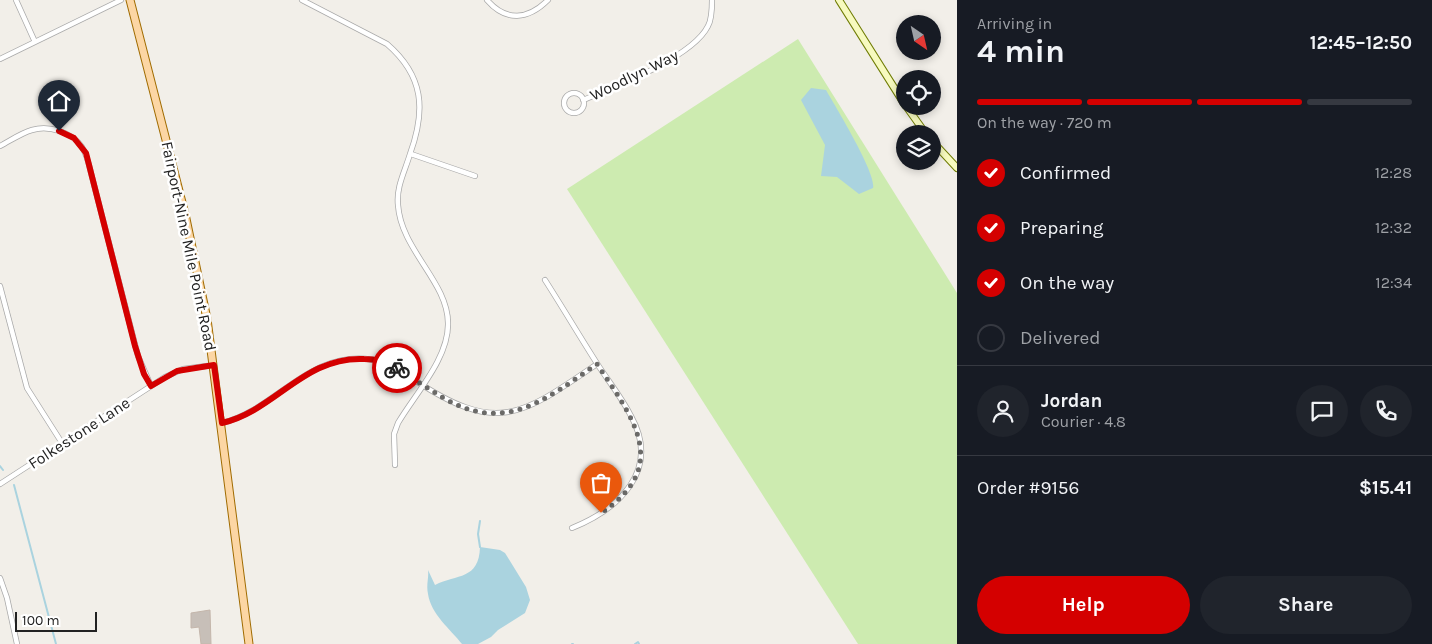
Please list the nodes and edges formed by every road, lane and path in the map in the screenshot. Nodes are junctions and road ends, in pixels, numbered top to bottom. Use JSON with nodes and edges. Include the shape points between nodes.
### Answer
{"nodes":[{"id":1,"x":16,"y":0,"type":"edge"},
{"id":2,"x":121,"y":0,"type":"edge"},
{"id":3,"x":130,"y":0,"type":"edge"},
{"id":4,"x":302,"y":0,"type":"edge"},
{"id":5,"x":487,"y":0,"type":"edge"},
{"id":6,"x":548,"y":0,"type":"edge"},
{"id":7,"x":712,"y":0,"type":"edge"},
{"id":8,"x":839,"y":0,"type":"edge"},
{"id":9,"x":36,"y":42,"type":"junction"},
{"id":10,"x":0,"y":59,"type":"edge"},
{"id":11,"x":896,"y":92,"type":"edge"},
{"id":12,"x":583,"y":100,"type":"junction"},
{"id":13,"x":0,"y":146,"type":"edge"},
{"id":14,"x":941,"y":151,"type":"edge"},
{"id":15,"x":411,"y":154,"type":"junction"},
{"id":16,"x":957,"y":168,"type":"edge"},
{"id":17,"x":475,"y":176,"type":"dead end"},
{"id":18,"x":545,"y":280,"type":"dead end"},
{"id":19,"x":0,"y":286,"type":"edge"},
{"id":20,"x":597,"y":364,"type":"junction"},
{"id":21,"x":214,"y":365,"type":"junction"},
{"id":22,"x":422,"y":385,"type":"junction"},
{"id":23,"x":151,"y":386,"type":"junction"},
{"id":24,"x":222,"y":423,"type":"junction"},
{"id":25,"x":62,"y":443,"type":"junction"},
{"id":26,"x":396,"y":465,"type":"dead end"},
{"id":27,"x":0,"y":484,"type":"edge"},
{"id":28,"x":572,"y":528,"type":"dead end"},
{"id":29,"x":0,"y":578,"type":"edge"},
{"id":30,"x":17,"y":644,"type":"edge"},
{"id":31,"x":248,"y":644,"type":"edge"}],
"edges":[{"from":1,"to":9,"type":"street"},
{"from":2,"to":9,"type":"street"},
{"from":3,"to":21,"type":"main road","name":"Fairport-Nine Mile Point Road","via":[[187,223]]},
{"from":4,"to":15,"type":"street","via":[[387,44],[405,63],[420,100],[419,125]]},
{"from":5,"to":6,"type":"street","via":[[501,13],[517,16],[536,11]]},
{"from":7,"to":12,"type":"street","name":"Woodlyn Way","via":[[708,26],[684,50],[637,77]]},
{"from":8,"to":11,"type":"street"},
{"from":9,"to":10,"type":"street"},
{"from":12,"to":12,"type":"street","name":"Woodlyn Way","via":[[579,111],[572,112],[565,106],[565,100],[571,94],[577,93]]},
{"from":13,"to":23,"type":"street","via":[[43,128],[74,138],[83,148],[138,356]]},
{"from":14,"to":16,"type":"street"},
{"from":15,"to":17,"type":"street"},
{"from":15,"to":22,"type":"street","via":[[399,185],[400,216],[410,245],[443,298],[448,323],[443,349]]},
{"from":18,"to":20,"type":"street"},
{"from":19,"to":25,"type":"street","via":[[26,388]]},
{"from":20,"to":22,"type":"street","via":[[535,405],[506,413],[476,411],[457,405]]},
{"from":20,"to":28,"type":"street","via":[[632,417],[641,456],[626,494],[601,513]]},
{"from":21,"to":23,"type":"street","name":"Folkestone Lane","via":[[177,371]]},
{"from":21,"to":24,"type":"main road","name":"Fairport-Nine Mile Point Road"},
{"from":22,"to":24,"type":"street","via":[[380,361],[337,360],[310,372],[240,418]]},
{"from":22,"to":26,"type":"street","via":[[394,434]]},
{"from":23,"to":25,"type":"street","name":"Folkestone Lane"},
{"from":24,"to":31,"type":"main road","name":"Fairport-Nine Mile Point Road"},
{"from":25,"to":27,"type":"street","name":"Folkestone Lane"},
{"from":29,"to":30,"type":"street"}]}
